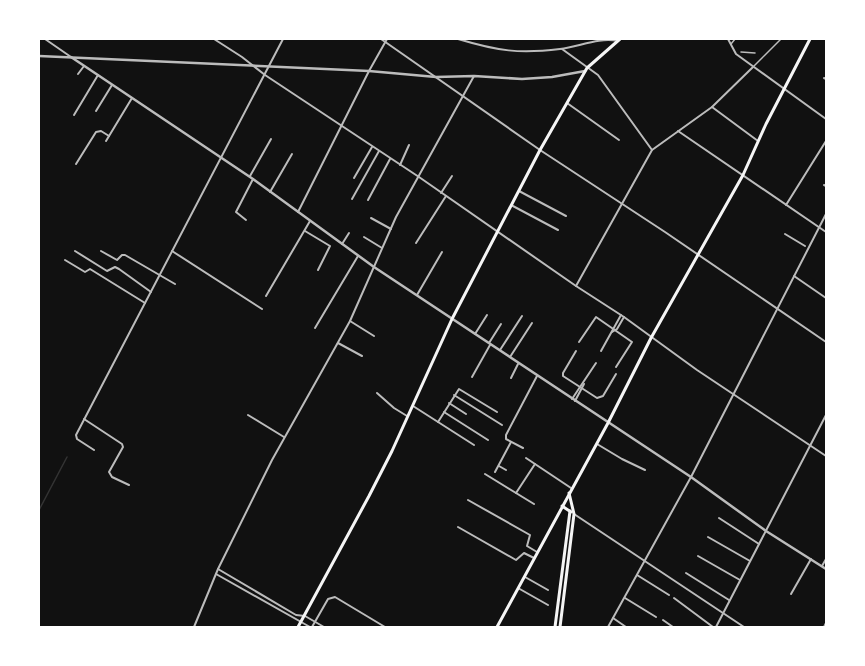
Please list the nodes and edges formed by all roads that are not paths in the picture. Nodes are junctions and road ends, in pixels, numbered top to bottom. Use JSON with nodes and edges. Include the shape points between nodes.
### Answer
{"nodes":[{"id":1,"x":45,"y":39,"type":"edge"},
{"id":2,"x":214,"y":39,"type":"edge"},
{"id":3,"x":283,"y":39,"type":"edge"},
{"id":4,"x":381,"y":39,"type":"edge"},
{"id":5,"x":388,"y":39,"type":"edge"},
{"id":6,"x":458,"y":39,"type":"edge"},
{"id":7,"x":728,"y":39,"type":"edge"},
{"id":8,"x":735,"y":39,"type":"edge"},
{"id":9,"x":781,"y":39,"type":"edge"},
{"id":10,"x":810,"y":39,"type":"edge"},
{"id":11,"x":619,"y":40,"type":"edge"},
{"id":12,"x":386,"y":42,"type":"junction"},
{"id":13,"x":731,"y":44,"type":"junction"},
{"id":14,"x":562,"y":49,"type":"junction"},
{"id":15,"x":741,"y":52,"type":"dead end"},
{"id":16,"x":755,"y":53,"type":"dead end"},
{"id":17,"x":39,"y":56,"type":"edge"},
{"id":18,"x":72,"y":57,"type":"junction"},
{"id":19,"x":84,"y":66,"type":"junction"},
{"id":20,"x":254,"y":67,"type":"junction"},
{"id":21,"x":269,"y":67,"type":"junction"},
{"id":22,"x":753,"y":67,"type":"junction"},
{"id":23,"x":586,"y":69,"type":"junction"},
{"id":24,"x":369,"y":71,"type":"junction"},
{"id":25,"x":78,"y":74,"type":"dead end"},
{"id":26,"x":98,"y":75,"type":"junction"},
{"id":27,"x":265,"y":75,"type":"junction"},
{"id":28,"x":474,"y":76,"type":"junction"},
{"id":29,"x":436,"y":77,"type":"junction"},
{"id":30,"x":112,"y":85,"type":"junction"},
{"id":31,"x":784,"y":89,"type":"junction"},
{"id":32,"x":463,"y":97,"type":"junction"},
{"id":33,"x":132,"y":98,"type":"junction"},
{"id":34,"x":567,"y":103,"type":"junction"},
{"id":35,"x":712,"y":106,"type":"junction"},
{"id":36,"x":96,"y":111,"type":"dead end"},
{"id":37,"x":74,"y":115,"type":"dead end"},
{"id":38,"x":826,"y":119,"type":"edge"},
{"id":39,"x":342,"y":126,"type":"junction"},
{"id":40,"x":678,"y":131,"type":"junction"},
{"id":41,"x":109,"y":136,"type":"junction"},
{"id":42,"x":271,"y":139,"type":"dead end"},
{"id":43,"x":619,"y":140,"type":"dead end"},
{"id":44,"x":106,"y":141,"type":"dead end"},
{"id":45,"x":758,"y":141,"type":"junction"},
{"id":46,"x":826,"y":141,"type":"edge"},
{"id":47,"x":409,"y":145,"type":"dead end"},
{"id":48,"x":372,"y":147,"type":"junction"},
{"id":49,"x":540,"y":150,"type":"junction"},
{"id":50,"x":652,"y":150,"type":"junction"},
{"id":51,"x":378,"y":151,"type":"junction"},
{"id":52,"x":292,"y":154,"type":"dead end"},
{"id":53,"x":221,"y":158,"type":"junction"},
{"id":54,"x":390,"y":159,"type":"junction"},
{"id":55,"x":76,"y":164,"type":"dead end"},
{"id":56,"x":400,"y":165,"type":"junction"},
{"id":57,"x":743,"y":175,"type":"junction"},
{"id":58,"x":250,"y":176,"type":"junction"},
{"id":59,"x":452,"y":176,"type":"dead end"},
{"id":60,"x":419,"y":177,"type":"junction"},
{"id":61,"x":354,"y":178,"type":"dead end"},
{"id":62,"x":253,"y":179,"type":"junction"},
{"id":63,"x":519,"y":191,"type":"junction"},
{"id":64,"x":270,"y":192,"type":"junction"},
{"id":65,"x":441,"y":193,"type":"junction"},
{"id":66,"x":446,"y":196,"type":"junction"},
{"id":67,"x":352,"y":199,"type":"dead end"},
{"id":68,"x":368,"y":200,"type":"dead end"},
{"id":69,"x":621,"y":204,"type":"junction"},
{"id":70,"x":511,"y":205,"type":"junction"},
{"id":71,"x":786,"y":205,"type":"junction"},
{"id":72,"x":298,"y":212,"type":"junction"},
{"id":73,"x":826,"y":214,"type":"edge"},
{"id":74,"x":566,"y":216,"type":"dead end"},
{"id":75,"x":371,"y":218,"type":"dead end"},
{"id":76,"x":246,"y":220,"type":"dead end"},
{"id":77,"x":310,"y":221,"type":"junction"},
{"id":78,"x":819,"y":228,"type":"junction"},
{"id":79,"x":391,"y":229,"type":"junction"},
{"id":80,"x":558,"y":230,"type":"dead end"},
{"id":81,"x":305,"y":231,"type":"junction"},
{"id":82,"x":497,"y":231,"type":"junction"},
{"id":83,"x":826,"y":232,"type":"edge"},
{"id":84,"x":349,"y":233,"type":"dead end"},
{"id":85,"x":785,"y":234,"type":"dead end"},
{"id":86,"x":364,"y":237,"type":"dead end"},
{"id":87,"x":416,"y":243,"type":"dead end"},
{"id":88,"x":342,"y":244,"type":"junction"},
{"id":89,"x":805,"y":246,"type":"dead end"},
{"id":90,"x":382,"y":248,"type":"junction"},
{"id":91,"x":75,"y":251,"type":"dead end"},
{"id":92,"x":101,"y":251,"type":"dead end"},
{"id":93,"x":172,"y":251,"type":"junction"},
{"id":94,"x":442,"y":252,"type":"dead end"},
{"id":95,"x":698,"y":255,"type":"junction"},
{"id":96,"x":358,"y":256,"type":"junction"},
{"id":97,"x":65,"y":260,"type":"dead end"},
{"id":98,"x":374,"y":267,"type":"junction"},
{"id":99,"x":318,"y":270,"type":"dead end"},
{"id":100,"x":159,"y":275,"type":"junction"},
{"id":101,"x":794,"y":276,"type":"junction"},
{"id":102,"x":175,"y":284,"type":"dead end"},
{"id":103,"x":576,"y":286,"type":"junction"},
{"id":104,"x":151,"y":292,"type":"junction"},
{"id":105,"x":416,"y":295,"type":"junction"},
{"id":106,"x":266,"y":296,"type":"dead end"},
{"id":107,"x":826,"y":298,"type":"edge"},
{"id":108,"x":145,"y":303,"type":"junction"},
{"id":109,"x":262,"y":309,"type":"dead end"},
{"id":110,"x":777,"y":310,"type":"junction"},
{"id":111,"x":487,"y":315,"type":"dead end"},
{"id":112,"x":621,"y":315,"type":"junction"},
{"id":113,"x":522,"y":316,"type":"dead end"},
{"id":114,"x":624,"y":317,"type":"junction"},
{"id":115,"x":452,"y":319,"type":"junction"},
{"id":116,"x":350,"y":321,"type":"junction"},
{"id":117,"x":532,"y":323,"type":"dead end"},
{"id":118,"x":501,"y":324,"type":"dead end"},
{"id":119,"x":614,"y":327,"type":"junction"},
{"id":120,"x":315,"y":328,"type":"dead end"},
{"id":121,"x":617,"y":329,"type":"junction"},
{"id":122,"x":612,"y":332,"type":"junction"},
{"id":123,"x":475,"y":334,"type":"junction"},
{"id":124,"x":374,"y":336,"type":"dead end"},
{"id":125,"x":651,"y":338,"type":"junction"},
{"id":126,"x":580,"y":342,"type":"dead end"},
{"id":127,"x":826,"y":342,"type":"edge"},
{"id":128,"x":338,"y":343,"type":"junction"},
{"id":129,"x":489,"y":344,"type":"junction"},
{"id":130,"x":500,"y":351,"type":"junction"},
{"id":131,"x":576,"y":351,"type":"dead end"},
{"id":132,"x":601,"y":351,"type":"dead end"},
{"id":133,"x":362,"y":356,"type":"dead end"},
{"id":134,"x":510,"y":358,"type":"junction"},
{"id":135,"x":596,"y":363,"type":"dead end"},
{"id":136,"x":518,"y":364,"type":"junction"},
{"id":137,"x":616,"y":367,"type":"dead end"},
{"id":138,"x":616,"y":374,"type":"dead end"},
{"id":139,"x":538,"y":376,"type":"junction"},
{"id":140,"x":472,"y":377,"type":"dead end"},
{"id":141,"x":510,"y":378,"type":"dead end"},
{"id":142,"x":584,"y":382,"type":"junction"},
{"id":143,"x":580,"y":386,"type":"junction"},
{"id":144,"x":582,"y":388,"type":"junction"},
{"id":145,"x":376,"y":393,"type":"dead end"},
{"id":146,"x":454,"y":395,"type":"junction"},
{"id":147,"x":734,"y":396,"type":"junction"},
{"id":148,"x":574,"y":400,"type":"junction"},
{"id":149,"x":449,"y":403,"type":"junction"},
{"id":150,"x":413,"y":406,"type":"junction"},
{"id":151,"x":444,"y":412,"type":"junction"},
{"id":152,"x":497,"y":412,"type":"dead end"},
{"id":153,"x":466,"y":414,"type":"dead end"},
{"id":154,"x":248,"y":415,"type":"dead end"},
{"id":155,"x":826,"y":415,"type":"edge"},
{"id":156,"x":408,"y":416,"type":"junction"},
{"id":157,"x":84,"y":419,"type":"junction"},
{"id":158,"x":438,"y":422,"type":"junction"},
{"id":159,"x":608,"y":423,"type":"junction"},
{"id":160,"x":502,"y":425,"type":"dead end"},
{"id":161,"x":284,"y":437,"type":"junction"},
{"id":162,"x":488,"y":440,"type":"dead end"},
{"id":163,"x":511,"y":442,"type":"junction"},
{"id":164,"x":597,"y":444,"type":"junction"},
{"id":165,"x":474,"y":445,"type":"dead end"},
{"id":166,"x":810,"y":445,"type":"junction"},
{"id":167,"x":523,"y":448,"type":"dead end"},
{"id":168,"x":94,"y":450,"type":"dead end"},
{"id":169,"x":826,"y":456,"type":"edge"},
{"id":170,"x":526,"y":458,"type":"dead end"},
{"id":171,"x":535,"y":464,"type":"junction"},
{"id":172,"x":499,"y":466,"type":"junction"},
{"id":173,"x":506,"y":470,"type":"dead end"},
{"id":174,"x":646,"y":470,"type":"dead end"},
{"id":175,"x":495,"y":472,"type":"dead end"},
{"id":176,"x":485,"y":474,"type":"dead end"},
{"id":177,"x":691,"y":477,"type":"junction"},
{"id":178,"x":129,"y":485,"type":"dead end"},
{"id":179,"x":572,"y":488,"type":"junction"},
{"id":180,"x":516,"y":493,"type":"junction"},
{"id":181,"x":569,"y":493,"type":"junction"},
{"id":182,"x":468,"y":500,"type":"dead end"},
{"id":183,"x":534,"y":504,"type":"dead end"},
{"id":184,"x":562,"y":506,"type":"junction"},
{"id":185,"x":570,"y":511,"type":"junction"},
{"id":186,"x":574,"y":514,"type":"junction"},
{"id":187,"x":719,"y":518,"type":"dead end"},
{"id":188,"x":458,"y":527,"type":"dead end"},
{"id":189,"x":766,"y":531,"type":"junction"},
{"id":190,"x":708,"y":537,"type":"dead end"},
{"id":191,"x":759,"y":544,"type":"junction"},
{"id":192,"x":537,"y":552,"type":"junction"},
{"id":193,"x":698,"y":556,"type":"dead end"},
{"id":194,"x":534,"y":558,"type":"junction"},
{"id":195,"x":826,"y":558,"type":"edge"},
{"id":196,"x":811,"y":559,"type":"junction"},
{"id":197,"x":646,"y":561,"type":"junction"},
{"id":198,"x":750,"y":561,"type":"junction"},
{"id":199,"x":822,"y":566,"type":"junction"},
{"id":200,"x":218,"y":569,"type":"junction"},
{"id":201,"x":826,"y":569,"type":"edge"},
{"id":202,"x":686,"y":573,"type":"dead end"},
{"id":203,"x":216,"y":574,"type":"junction"},
{"id":204,"x":637,"y":575,"type":"junction"},
{"id":205,"x":524,"y":577,"type":"junction"},
{"id":206,"x":740,"y":580,"type":"junction"},
{"id":207,"x":518,"y":588,"type":"junction"},
{"id":208,"x":548,"y":590,"type":"dead end"},
{"id":209,"x":791,"y":594,"type":"dead end"},
{"id":210,"x":669,"y":595,"type":"dead end"},
{"id":211,"x":625,"y":598,"type":"junction"},
{"id":212,"x":674,"y":598,"type":"dead end"},
{"id":213,"x":730,"y":600,"type":"junction"},
{"id":214,"x":548,"y":605,"type":"dead end"},
{"id":215,"x":723,"y":612,"type":"junction"},
{"id":216,"x":305,"y":616,"type":"junction"},
{"id":217,"x":656,"y":617,"type":"dead end"},
{"id":218,"x":612,"y":618,"type":"junction"},
{"id":219,"x":663,"y":620,"type":"dead end"},
{"id":220,"x":315,"y":621,"type":"junction"},
{"id":221,"x":301,"y":623,"type":"junction"},
{"id":222,"x":826,"y":623,"type":"edge"},
{"id":223,"x":194,"y":627,"type":"edge"},
{"id":224,"x":298,"y":627,"type":"edge"},
{"id":225,"x":311,"y":627,"type":"edge"},
{"id":226,"x":324,"y":627,"type":"edge"},
{"id":227,"x":385,"y":627,"type":"edge"},
{"id":228,"x":497,"y":627,"type":"edge"},
{"id":229,"x":555,"y":627,"type":"edge"},
{"id":230,"x":560,"y":627,"type":"edge"},
{"id":231,"x":608,"y":627,"type":"edge"},
{"id":232,"x":626,"y":627,"type":"edge"},
{"id":233,"x":673,"y":627,"type":"edge"},
{"id":234,"x":713,"y":627,"type":"edge"},
{"id":235,"x":716,"y":627,"type":"edge"},
{"id":236,"x":744,"y":627,"type":"edge"},
{"id":237,"x":824,"y":627,"type":"edge"}],
"edges":[{"from":1,"to":18,"type":"street"},
{"from":2,"to":20,"type":"street"},
{"from":3,"to":21,"type":"street"},
{"from":4,"to":12,"type":"street"},
{"from":5,"to":12,"type":"street"},
{"from":6,"to":14,"type":"street","via":[[507,52]]},
{"from":7,"to":13,"type":"street"},
{"from":8,"to":13,"type":"street"},
{"from":9,"to":22,"type":"street"},
{"from":10,"to":31,"type":"main road"},
{"from":11,"to":14,"type":"street","via":[[603,40]]},
{"from":11,"to":23,"type":"main road"},
{"from":12,"to":24,"type":"street"},
{"from":12,"to":29,"type":"street"},
{"from":13,"to":22,"type":"street","via":[[734,52]]},
{"from":14,"to":23,"type":"street"},
{"from":15,"to":16,"type":"street"},
{"from":17,"to":18,"type":"street"},
{"from":18,"to":19,"type":"street"},
{"from":18,"to":20,"type":"street"},
{"from":19,"to":25,"type":"street"},
{"from":19,"to":26,"type":"street"},
{"from":20,"to":21,"type":"street"},
{"from":20,"to":27,"type":"street"},
{"from":21,"to":24,"type":"street"},
{"from":21,"to":27,"type":"street"},
{"from":22,"to":31,"type":"street"},
{"from":22,"to":35,"type":"street"},
{"from":23,"to":28,"type":"street","via":[[522,79]]},
{"from":23,"to":34,"type":"main road"},
{"from":23,"to":50,"type":"street","via":[[598,75]]},
{"from":24,"to":29,"type":"street"},
{"from":24,"to":39,"type":"street"},
{"from":26,"to":30,"type":"street"},
{"from":26,"to":37,"type":"street"},
{"from":27,"to":39,"type":"street"},
{"from":27,"to":53,"type":"street"},
{"from":28,"to":29,"type":"street"},
{"from":28,"to":32,"type":"street"},
{"from":29,"to":32,"type":"street"},
{"from":30,"to":33,"type":"street"},
{"from":30,"to":36,"type":"street"},
{"from":31,"to":38,"type":"street"},
{"from":31,"to":45,"type":"main road"},
{"from":32,"to":49,"type":"street"},
{"from":32,"to":60,"type":"street"},
{"from":33,"to":41,"type":"street"},
{"from":33,"to":53,"type":"street"},
{"from":34,"to":43,"type":"street"},
{"from":34,"to":49,"type":"main road"},
{"from":35,"to":40,"type":"street"},
{"from":35,"to":45,"type":"street"},
{"from":39,"to":48,"type":"street"},
{"from":39,"to":72,"type":"street"},
{"from":40,"to":50,"type":"street"},
{"from":40,"to":57,"type":"street"},
{"from":41,"to":44,"type":"street"},
{"from":41,"to":55,"type":"street","via":[[101,131],[96,132]]},
{"from":42,"to":58,"type":"street"},
{"from":45,"to":57,"type":"main road"},
{"from":46,"to":71,"type":"street"},
{"from":47,"to":56,"type":"street"},
{"from":48,"to":51,"type":"street"},
{"from":48,"to":61,"type":"street"},
{"from":49,"to":63,"type":"main road"},
{"from":49,"to":69,"type":"street"},
{"from":50,"to":69,"type":"street"},
{"from":51,"to":54,"type":"street"},
{"from":51,"to":67,"type":"street"},
{"from":52,"to":64,"type":"street"},
{"from":53,"to":58,"type":"street"},
{"from":53,"to":93,"type":"street"},
{"from":54,"to":56,"type":"street"},
{"from":54,"to":68,"type":"street"},
{"from":56,"to":60,"type":"street"},
{"from":57,"to":71,"type":"street"},
{"from":57,"to":95,"type":"main road"},
{"from":58,"to":62,"type":"street"},
{"from":59,"to":65,"type":"street"},
{"from":60,"to":65,"type":"street"},
{"from":60,"to":79,"type":"street"},
{"from":62,"to":64,"type":"street"},
{"from":62,"to":76,"type":"street","via":[[236,212]]},
{"from":63,"to":70,"type":"main road"},
{"from":63,"to":74,"type":"street"},
{"from":64,"to":72,"type":"street"},
{"from":65,"to":66,"type":"street"},
{"from":66,"to":82,"type":"street"},
{"from":66,"to":87,"type":"street"},
{"from":69,"to":95,"type":"street"},
{"from":69,"to":103,"type":"street"},
{"from":70,"to":80,"type":"street"},
{"from":70,"to":82,"type":"main road"},
{"from":71,"to":78,"type":"street"},
{"from":72,"to":77,"type":"street"},
{"from":73,"to":78,"type":"street"},
{"from":75,"to":79,"type":"street"},
{"from":77,"to":81,"type":"street"},
{"from":77,"to":88,"type":"street"},
{"from":78,"to":83,"type":"street"},
{"from":78,"to":101,"type":"street"},
{"from":79,"to":90,"type":"street"},
{"from":81,"to":99,"type":"street","via":[[330,246]]},
{"from":81,"to":106,"type":"street"},
{"from":82,"to":103,"type":"street"},
{"from":82,"to":115,"type":"main road"},
{"from":84,"to":88,"type":"street"},
{"from":85,"to":89,"type":"street"},
{"from":86,"to":90,"type":"street"},
{"from":88,"to":96,"type":"street"},
{"from":90,"to":98,"type":"street"},
{"from":91,"to":104,"type":"street","via":[[107,271],[118,268]]},
{"from":92,"to":100,"type":"street","via":[[117,260],[125,255]]},
{"from":93,"to":100,"type":"street"},
{"from":93,"to":109,"type":"street"},
{"from":94,"to":105,"type":"street"},
{"from":95,"to":110,"type":"street"},
{"from":95,"to":125,"type":"main road"},
{"from":96,"to":98,"type":"street"},
{"from":96,"to":120,"type":"street"},
{"from":97,"to":108,"type":"street","via":[[85,272],[90,269]]},
{"from":98,"to":105,"type":"street"},
{"from":98,"to":116,"type":"street"},
{"from":100,"to":102,"type":"street"},
{"from":100,"to":104,"type":"street"},
{"from":101,"to":107,"type":"street"},
{"from":101,"to":110,"type":"street"},
{"from":103,"to":112,"type":"street"},
{"from":104,"to":108,"type":"street"},
{"from":105,"to":115,"type":"street"},
{"from":108,"to":157,"type":"street"},
{"from":110,"to":127,"type":"street"},
{"from":110,"to":147,"type":"street"},
{"from":111,"to":123,"type":"street"},
{"from":112,"to":114,"type":"street"},
{"from":112,"to":119,"type":"street"},
{"from":113,"to":130,"type":"street"},
{"from":114,"to":121,"type":"street"},
{"from":114,"to":125,"type":"street"},
{"from":115,"to":123,"type":"street"},
{"from":115,"to":150,"type":"main road"},
{"from":116,"to":124,"type":"street"},
{"from":116,"to":128,"type":"street"},
{"from":117,"to":134,"type":"street"},
{"from":118,"to":129,"type":"street"},
{"from":119,"to":121,"type":"street"},
{"from":119,"to":122,"type":"street"},
{"from":119,"to":126,"type":"street","via":[[597,317]]},
{"from":121,"to":122,"type":"street"},
{"from":121,"to":137,"type":"street","via":[[632,342]]},
{"from":122,"to":132,"type":"street"},
{"from":123,"to":129,"type":"street"},
{"from":125,"to":147,"type":"street"},
{"from":125,"to":159,"type":"main road"},
{"from":128,"to":133,"type":"street"},
{"from":128,"to":161,"type":"street"},
{"from":129,"to":130,"type":"street"},
{"from":129,"to":140,"type":"street"},
{"from":130,"to":134,"type":"street"},
{"from":131,"to":143,"type":"street","via":[[562,375]]},
{"from":134,"to":136,"type":"street"},
{"from":135,"to":142,"type":"street"},
{"from":136,"to":139,"type":"street"},
{"from":136,"to":141,"type":"street"},
{"from":138,"to":144,"type":"street","via":[[601,398]]},
{"from":139,"to":148,"type":"street"},
{"from":139,"to":163,"type":"street","via":[[506,435]]},
{"from":142,"to":143,"type":"street"},
{"from":142,"to":144,"type":"street"},
{"from":143,"to":144,"type":"street"},
{"from":143,"to":148,"type":"street"},
{"from":144,"to":148,"type":"street"},
{"from":145,"to":156,"type":"street"},
{"from":146,"to":149,"type":"street"},
{"from":146,"to":152,"type":"street","via":[[460,389]]},
{"from":146,"to":160,"type":"street"},
{"from":147,"to":166,"type":"street"},
{"from":147,"to":177,"type":"street"},
{"from":148,"to":159,"type":"street"},
{"from":149,"to":151,"type":"street"},
{"from":149,"to":153,"type":"street"},
{"from":150,"to":156,"type":"main road"},
{"from":150,"to":158,"type":"street"},
{"from":151,"to":158,"type":"street"},
{"from":151,"to":162,"type":"street"},
{"from":154,"to":161,"type":"street"},
{"from":155,"to":166,"type":"street"},
{"from":156,"to":216,"type":"main road"},
{"from":157,"to":168,"type":"street","via":[[76,435]]},
{"from":157,"to":178,"type":"street","via":[[122,444],[123,447],[109,472],[112,477]]},
{"from":158,"to":165,"type":"street"},
{"from":159,"to":164,"type":"main road"},
{"from":159,"to":177,"type":"street"},
{"from":161,"to":200,"type":"street"},
{"from":163,"to":167,"type":"street"},
{"from":163,"to":172,"type":"street"},
{"from":164,"to":174,"type":"street"},
{"from":164,"to":179,"type":"main road"},
{"from":166,"to":169,"type":"street"},
{"from":166,"to":189,"type":"street"},
{"from":170,"to":171,"type":"street"},
{"from":171,"to":179,"type":"street"},
{"from":171,"to":180,"type":"street"},
{"from":172,"to":173,"type":"street"},
{"from":172,"to":175,"type":"street"},
{"from":176,"to":180,"type":"street"},
{"from":177,"to":189,"type":"street"},
{"from":177,"to":197,"type":"street"},
{"from":179,"to":181,"type":"main road"},
{"from":180,"to":183,"type":"street"},
{"from":181,"to":184,"type":"main road"},
{"from":181,"to":186,"type":"main road"},
{"from":182,"to":192,"type":"street","via":[[531,537],[527,546]]},
{"from":184,"to":185,"type":"main road"},
{"from":184,"to":192,"type":"main road"},
{"from":185,"to":186,"type":"main road"},
{"from":185,"to":229,"type":"main road"},
{"from":186,"to":197,"type":"street"},
{"from":186,"to":230,"type":"main road"},
{"from":187,"to":191,"type":"street"},
{"from":188,"to":194,"type":"street","via":[[518,560],[524,553]]},
{"from":189,"to":191,"type":"street"},
{"from":189,"to":196,"type":"street"},
{"from":190,"to":198,"type":"street"},
{"from":191,"to":198,"type":"street"},
{"from":192,"to":194,"type":"main road"},
{"from":193,"to":206,"type":"street"},
{"from":194,"to":205,"type":"main road"},
{"from":195,"to":199,"type":"street"},
{"from":196,"to":199,"type":"street"},
{"from":196,"to":209,"type":"street"},
{"from":197,"to":204,"type":"street"},
{"from":197,"to":215,"type":"street"},
{"from":198,"to":206,"type":"street"},
{"from":199,"to":201,"type":"street"},
{"from":200,"to":203,"type":"street"},
{"from":200,"to":216,"type":"street","via":[[296,615]]},
{"from":202,"to":213,"type":"street"},
{"from":203,"to":221,"type":"street"},
{"from":203,"to":223,"type":"street"},
{"from":204,"to":210,"type":"street"},
{"from":204,"to":211,"type":"street"},
{"from":205,"to":207,"type":"main road"},
{"from":205,"to":208,"type":"street"},
{"from":206,"to":213,"type":"street"},
{"from":207,"to":214,"type":"street"},
{"from":207,"to":228,"type":"main road"},
{"from":211,"to":217,"type":"street"},
{"from":211,"to":218,"type":"street"},
{"from":212,"to":234,"type":"street"},
{"from":213,"to":215,"type":"street"},
{"from":215,"to":235,"type":"street"},
{"from":215,"to":236,"type":"street"},
{"from":216,"to":220,"type":"street"},
{"from":216,"to":221,"type":"main road"},
{"from":218,"to":231,"type":"street"},
{"from":218,"to":232,"type":"street"},
{"from":219,"to":233,"type":"street"},
{"from":220,"to":225,"type":"street"},
{"from":220,"to":226,"type":"street"},
{"from":220,"to":227,"type":"street","via":[[328,599],[335,597]]},
{"from":221,"to":224,"type":"main road"},
{"from":221,"to":225,"type":"street"},
{"from":222,"to":237,"type":"street"}]}
